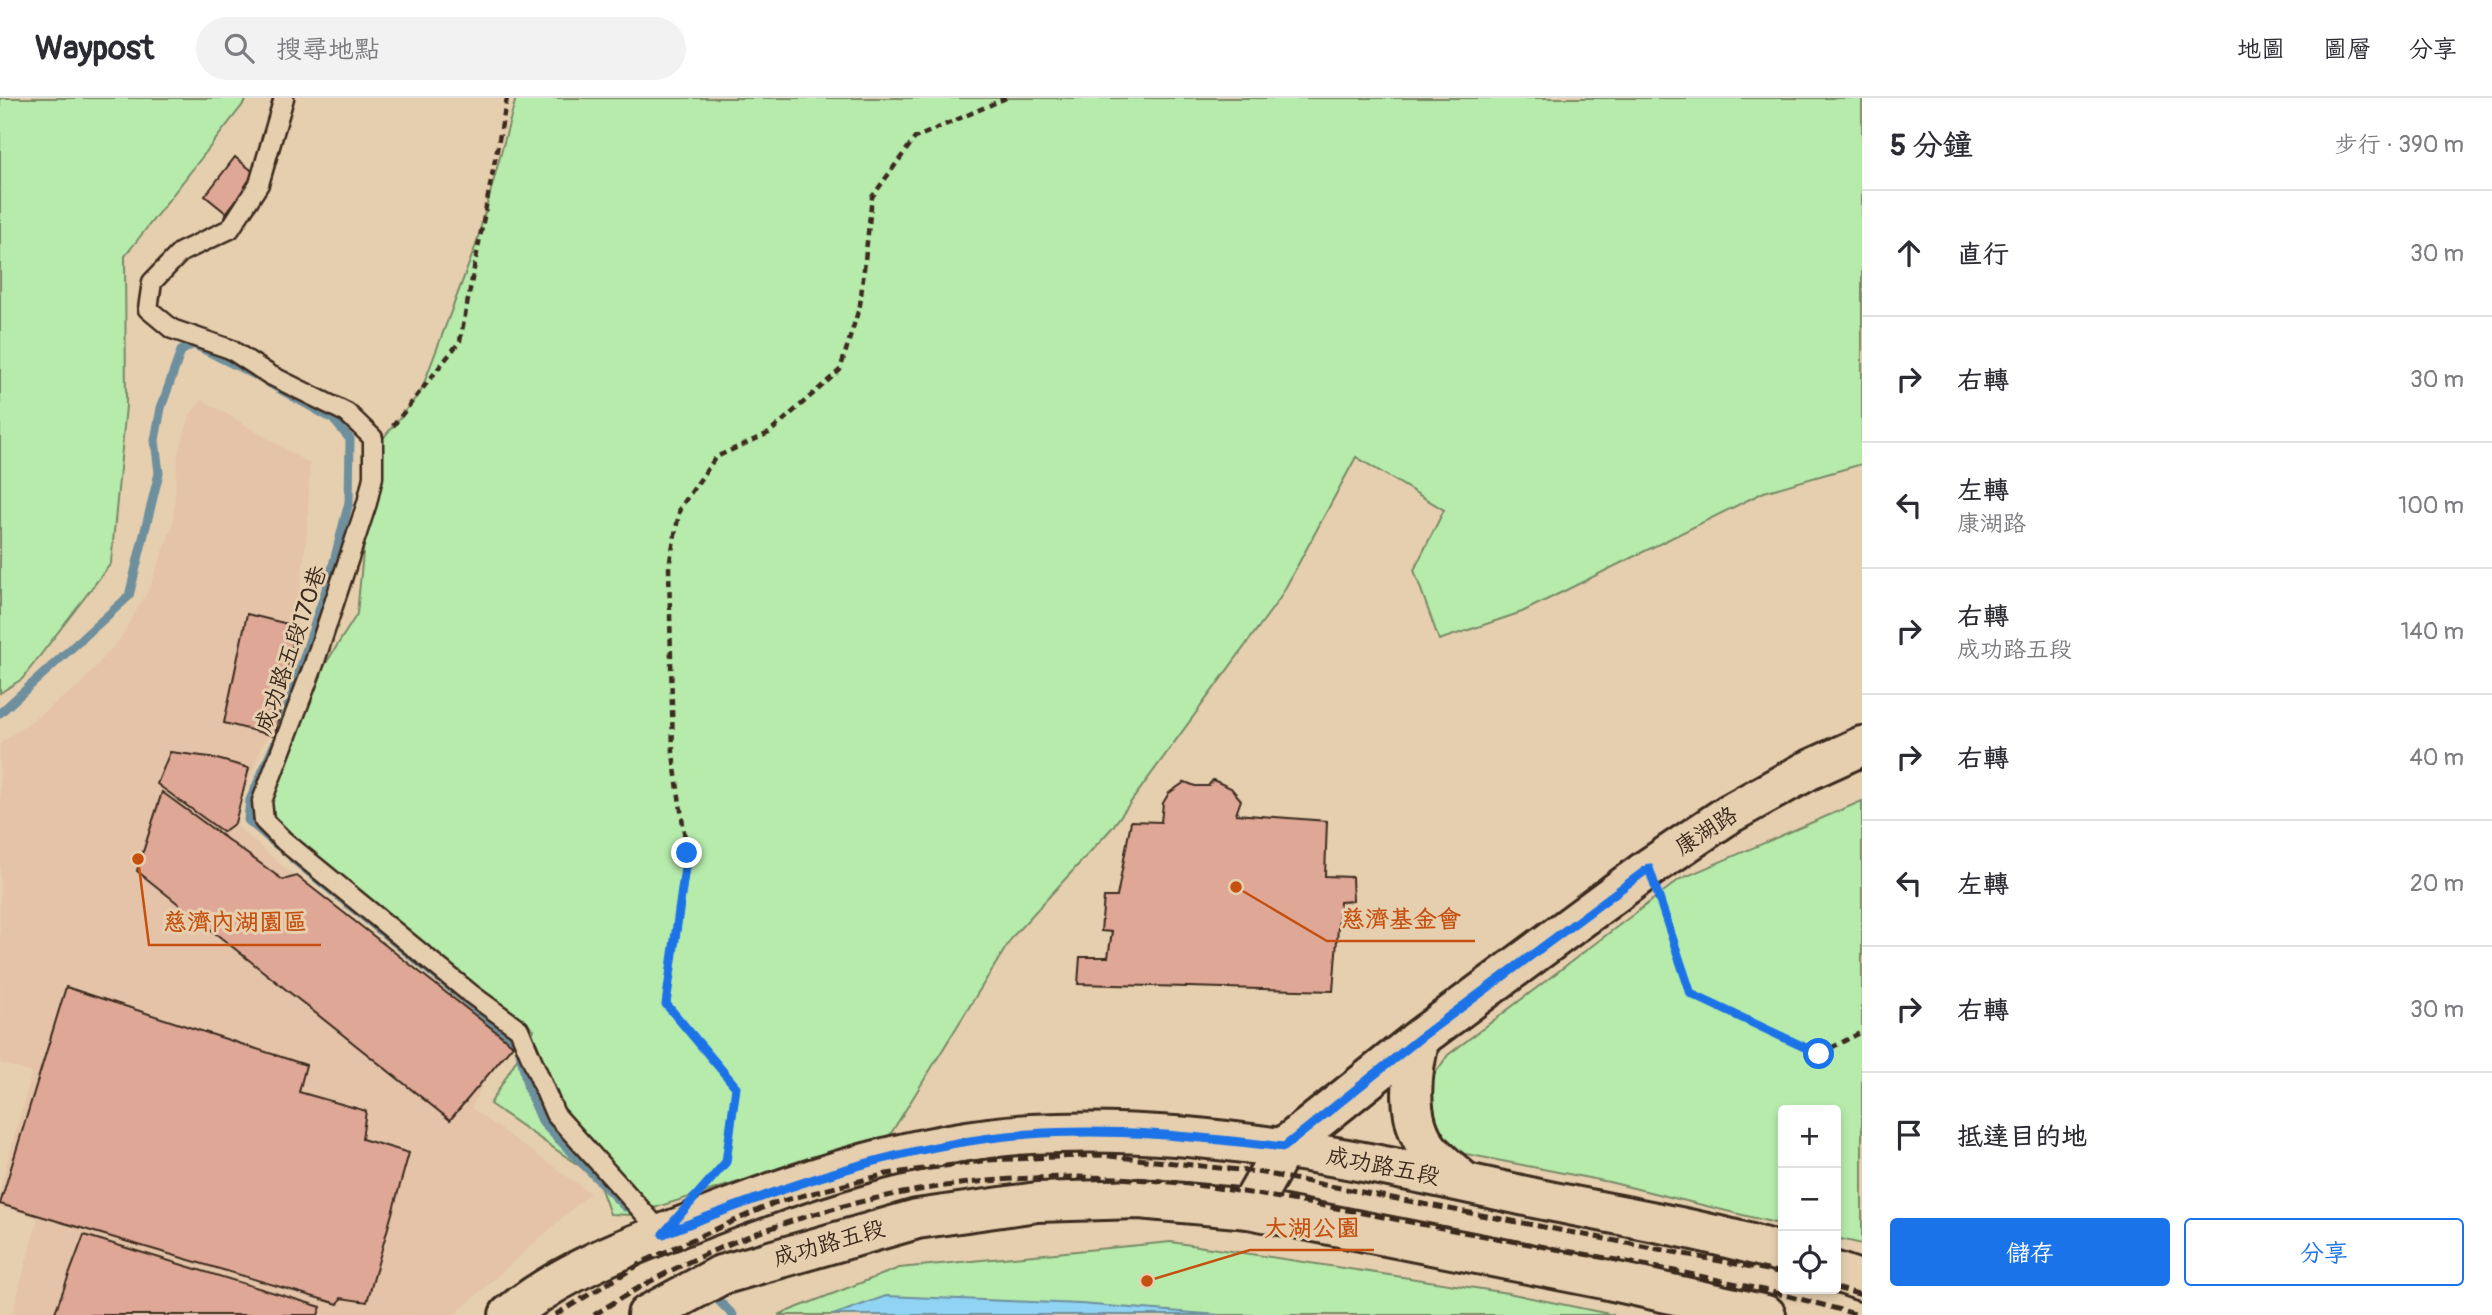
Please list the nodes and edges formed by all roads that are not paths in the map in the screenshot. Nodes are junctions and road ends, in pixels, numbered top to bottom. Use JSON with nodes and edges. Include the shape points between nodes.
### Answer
{"nodes":[{"id":1,"x":284,"y":98,"type":"edge"},
{"id":2,"x":1862,"y":746,"type":"edge"},
{"id":3,"x":1420,"y":1038,"type":"junction"},
{"id":4,"x":1284,"y":1147,"type":"junction"},
{"id":5,"x":1465,"y":1182,"type":"junction"},
{"id":6,"x":1249,"y":1209,"type":"junction"},
{"id":7,"x":663,"y":1234,"type":"junction"},
{"id":8,"x":1778,"y":1252,"type":"edge"},
{"id":9,"x":1841,"y":1274,"type":"edge"},
{"id":10,"x":1862,"y":1282,"type":"edge"},
{"id":11,"x":509,"y":1315,"type":"edge"},
{"id":12,"x":647,"y":1315,"type":"edge"},
{"id":13,"x":1766,"y":1315,"type":"edge"}],
"edges":[{"from":1,"to":7,"type":"lane","name":"成功路五段170巷","via":[[259,184],[230,229],[181,253],[152,282],[148,309],[172,329],[230,349],[270,375],[347,413],[373,438],[373,477],[367,503],[314,664],[262,801],[264,821],[471,994],[519,1028],[555,1114]]},
{"from":2,"to":3,"type":"main road","name":"康湖路","via":[[1729,814]]},
{"from":3,"to":4,"type":"main road","name":"康湖路"},
{"from":3,"to":5,"type":"main road","via":[[1411,1076],[1414,1115],[1430,1151]]},
{"from":4,"to":5,"type":"main road","name":"成功路五段"},
{"from":4,"to":6,"type":"main road","name":"康湖路"},
{"from":4,"to":7,"type":"main road","name":"成功路五段","via":[[1176,1135],[1031,1134],[980,1140],[854,1166]]},
{"from":5,"to":8,"type":"main road","name":"成功路五段"},
{"from":6,"to":12,"type":"main road","name":"成功路五段","via":[[1139,1199],[1037,1202],[917,1219],[721,1275]]},
{"from":6,"to":13,"type":"main road","name":"成功路五段"},
{"from":7,"to":11,"type":"main road","name":"成功路五段","via":[[534,1294]]},
{"from":9,"to":10,"type":"main road"}]}
